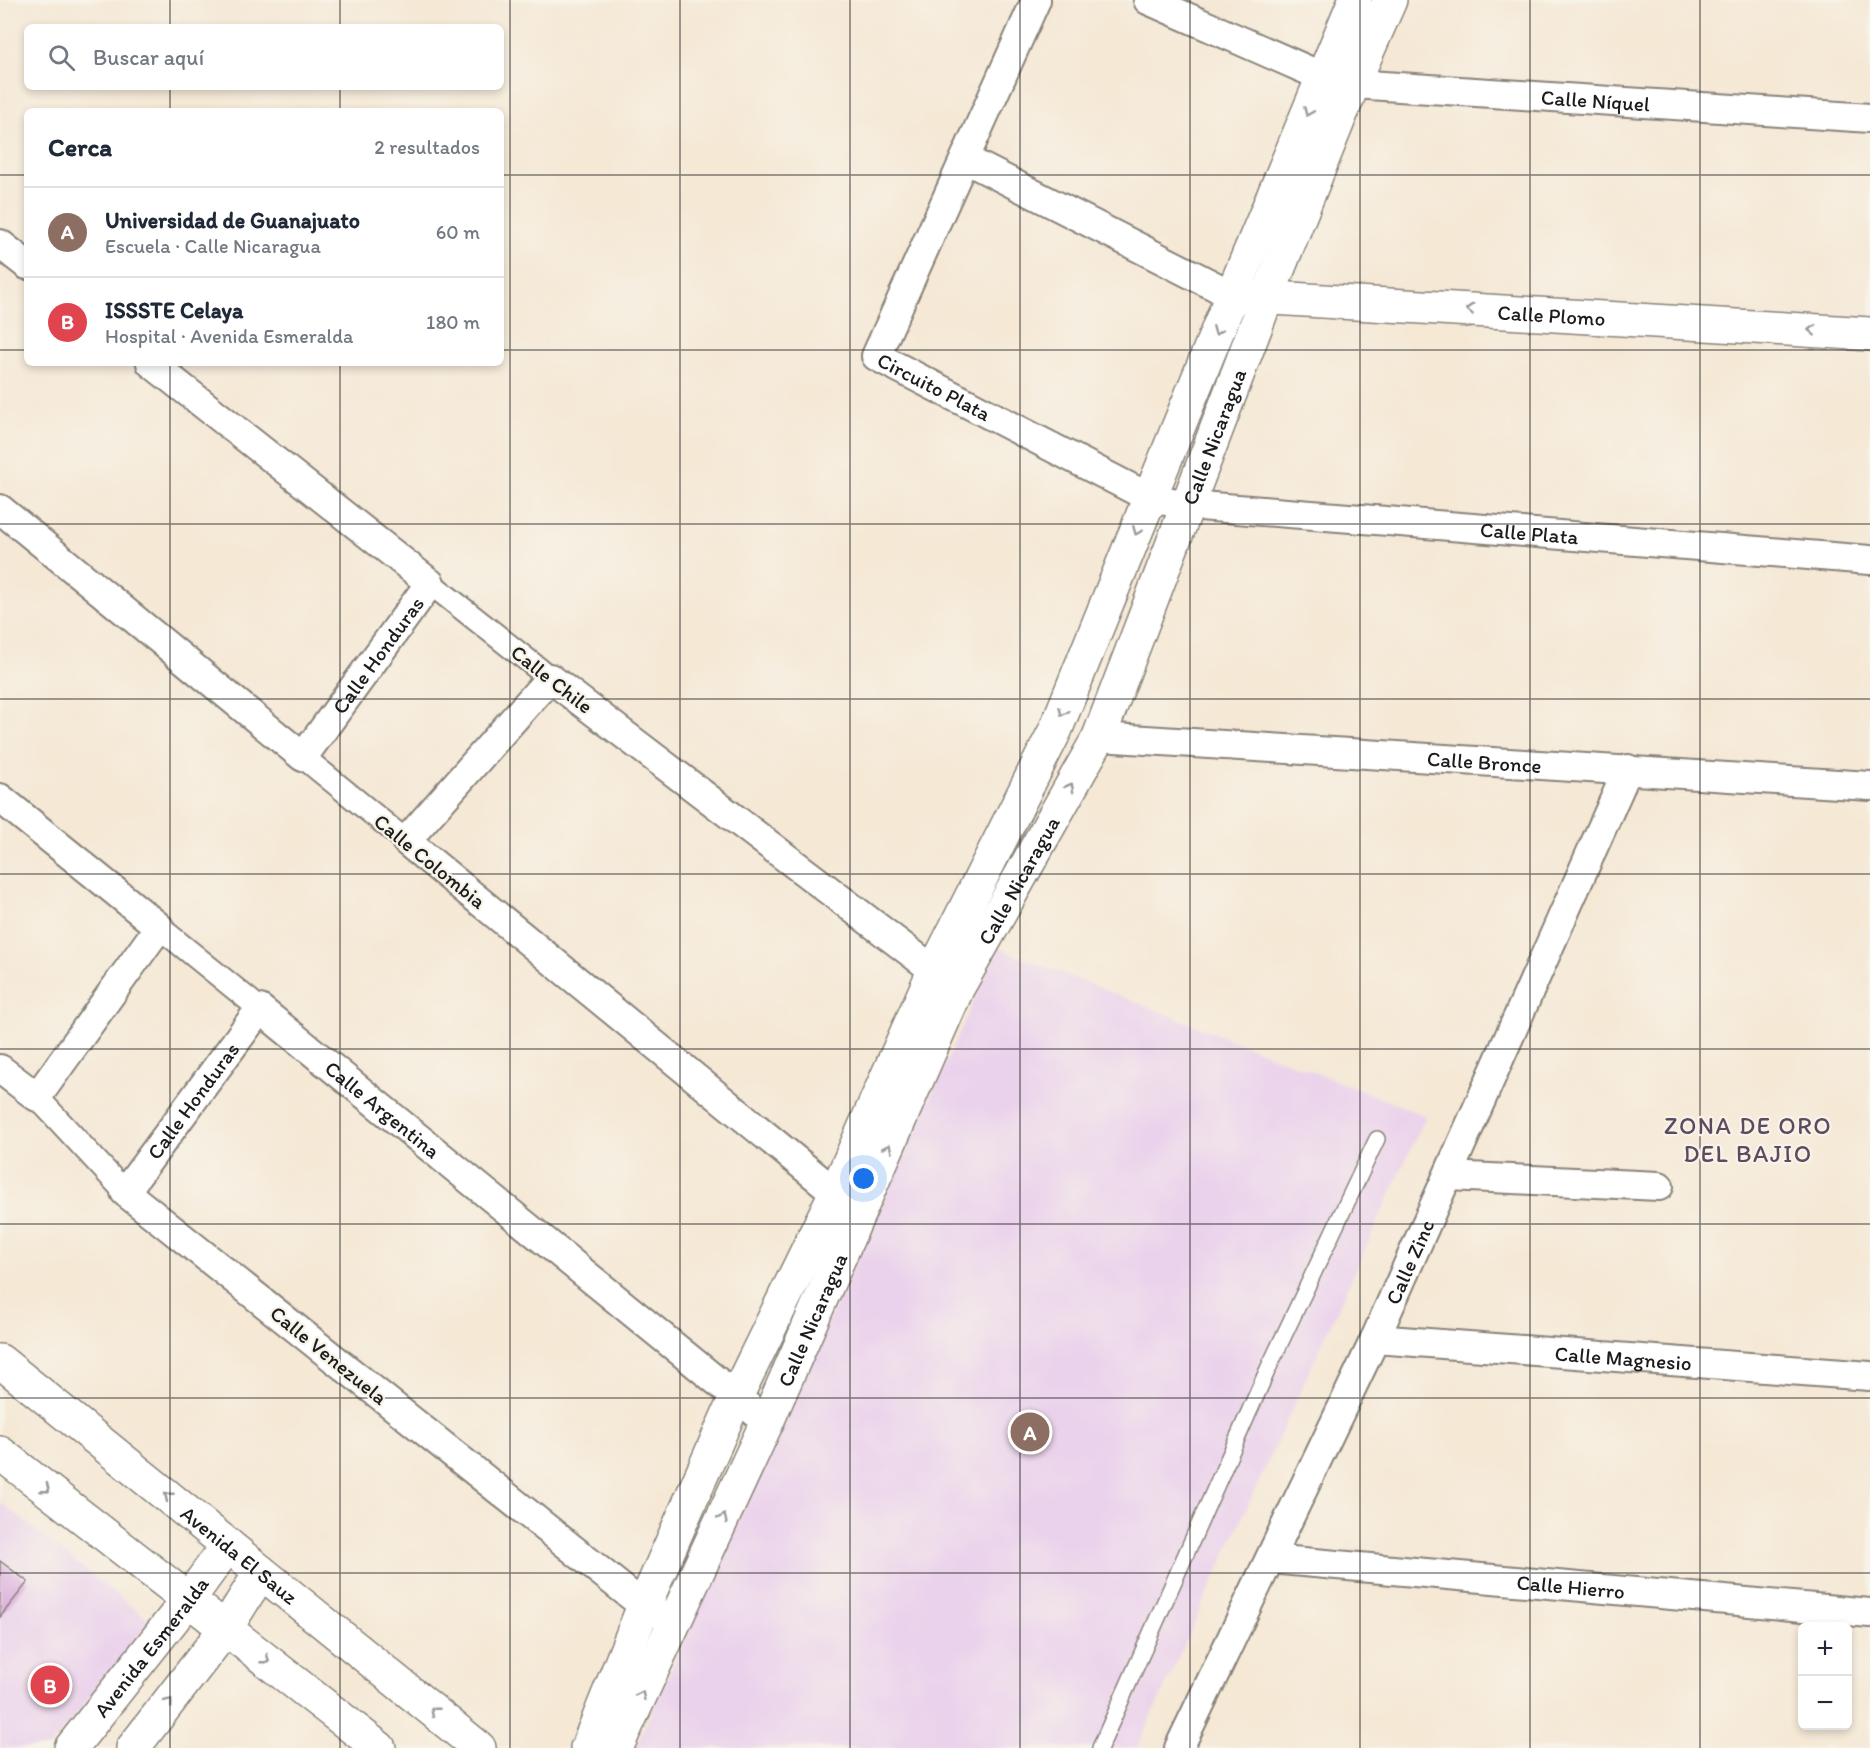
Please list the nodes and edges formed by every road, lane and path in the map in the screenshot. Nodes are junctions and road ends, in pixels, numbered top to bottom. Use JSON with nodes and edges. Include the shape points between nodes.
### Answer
{"nodes":[{"id":1,"x":1036,"y":0,"type":"edge"},
{"id":2,"x":1148,"y":0,"type":"edge"},
{"id":3,"x":1355,"y":0,"type":"edge"},
{"id":4,"x":1390,"y":0,"type":"edge"},
{"id":5,"x":1338,"y":80,"type":"junction"},
{"id":6,"x":1870,"y":118,"type":"edge"},
{"id":7,"x":964,"y":159,"type":"junction"},
{"id":8,"x":0,"y":244,"type":"edge"},
{"id":9,"x":24,"y":264,"type":"edge"},
{"id":10,"x":1232,"y":295,"type":"junction"},
{"id":11,"x":1267,"y":297,"type":"junction"},
{"id":12,"x":1870,"y":334,"type":"edge"},
{"id":13,"x":155,"y":366,"type":"edge"},
{"id":14,"x":1150,"y":498,"type":"junction"},
{"id":15,"x":1188,"y":505,"type":"junction"},
{"id":16,"x":0,"y":509,"type":"edge"},
{"id":17,"x":1870,"y":560,"type":"edge"},
{"id":18,"x":430,"y":584,"type":"junction"},
{"id":19,"x":550,"y":678,"type":"junction"},
{"id":20,"x":1099,"y":736,"type":"junction"},
{"id":21,"x":303,"y":757,"type":"junction"},
{"id":22,"x":1628,"y":769,"type":"junction"},
{"id":23,"x":1870,"y":786,"type":"edge"},
{"id":24,"x":0,"y":798,"type":"edge"},
{"id":25,"x":406,"y":841,"type":"junction"},
{"id":26,"x":159,"y":927,"type":"junction"},
{"id":27,"x":946,"y":980,"type":"junction"},
{"id":28,"x":260,"y":1009,"type":"junction"},
{"id":29,"x":0,"y":1069,"type":"edge"},
{"id":30,"x":37,"y":1097,"type":"junction"},
{"id":31,"x":1377,"y":1139,"type":"dead end"},
{"id":32,"x":1448,"y":1176,"type":"junction"},
{"id":33,"x":1659,"y":1186,"type":"dead end"},
{"id":34,"x":125,"y":1192,"type":"junction"},
{"id":35,"x":848,"y":1203,"type":"junction"},
{"id":36,"x":1375,"y":1339,"type":"junction"},
{"id":37,"x":0,"y":1360,"type":"edge"},
{"id":38,"x":1870,"y":1376,"type":"edge"},
{"id":39,"x":736,"y":1397,"type":"junction"},
{"id":40,"x":767,"y":1422,"type":"junction"},
{"id":41,"x":0,"y":1453,"type":"edge"},
{"id":42,"x":228,"y":1545,"type":"junction"},
{"id":43,"x":1270,"y":1559,"type":"junction"},
{"id":44,"x":261,"y":1572,"type":"junction"},
{"id":45,"x":189,"y":1600,"type":"junction"},
{"id":46,"x":644,"y":1606,"type":"junction"},
{"id":47,"x":1870,"y":1613,"type":"edge"},
{"id":48,"x":674,"y":1621,"type":"junction"},
{"id":49,"x":226,"y":1628,"type":"junction"},
{"id":50,"x":71,"y":1748,"type":"edge"},
{"id":51,"x":133,"y":1748,"type":"edge"},
{"id":52,"x":379,"y":1748,"type":"edge"},
{"id":53,"x":479,"y":1748,"type":"edge"},
{"id":54,"x":587,"y":1748,"type":"edge"},
{"id":55,"x":616,"y":1748,"type":"edge"},
{"id":56,"x":1100,"y":1748,"type":"edge"},
{"id":57,"x":1179,"y":1748,"type":"edge"}],
"edges":[{"from":1,"to":7,"type":"street","name":"Circuito Plata"},
{"from":2,"to":5,"type":"street","name":"Calle Níquel"},
{"from":3,"to":5,"type":"main road","name":"Calle Nicaragua"},
{"from":4,"to":5,"type":"main road","name":"Calle Nicaragua"},
{"from":5,"to":6,"type":"street","name":"Calle Níquel"},
{"from":5,"to":10,"type":"main road","name":"Calle Nicaragua","one_way":true},
{"from":5,"to":11,"type":"main road","name":"Calle Nicaragua"},
{"from":7,"to":10,"type":"street"},
{"from":7,"to":14,"type":"street","name":"Circuito Plata","via":[[876,356]]},
{"from":8,"to":9,"type":"street"},
{"from":10,"to":11,"type":"main road","name":"Calle Plomo"},
{"from":10,"to":14,"type":"main road","name":"Calle Nicaragua","one_way":true},
{"from":12,"to":11,"type":"main road","name":"Calle Plomo","one_way":true},
{"from":11,"to":15,"type":"main road","name":"Calle Nicaragua"},
{"from":13,"to":18,"type":"street","name":"Calle Chile"},
{"from":14,"to":15,"type":"street","name":"Circuito Plata"},
{"from":14,"to":27,"type":"main road","name":"Calle Nicaragua","one_way":true,"via":[[1055,731]]},
{"from":15,"to":17,"type":"street","name":"Calle Plata"},
{"from":15,"to":20,"type":"main road","name":"Calle Nicaragua"},
{"from":16,"to":21,"type":"street","name":"Calle Colombia"},
{"from":18,"to":19,"type":"street","name":"Calle Chile"},
{"from":18,"to":21,"type":"street","name":"Calle Honduras"},
{"from":19,"to":25,"type":"street"},
{"from":19,"to":27,"type":"street","name":"Calle Chile"},
{"from":20,"to":22,"type":"street","name":"Calle Bronce"},
{"from":27,"to":20,"type":"main road","name":"Calle Nicaragua","one_way":true},
{"from":21,"to":25,"type":"street","name":"Calle Colombia"},
{"from":22,"to":23,"type":"street","name":"Calle Bronce"},
{"from":22,"to":32,"type":"street","name":"Calle Zinc"},
{"from":24,"to":26,"type":"street","name":"Calle Argentina"},
{"from":25,"to":35,"type":"street","name":"Calle Colombia"},
{"from":26,"to":28,"type":"street","name":"Calle Argentina"},
{"from":26,"to":30,"type":"street"},
{"from":27,"to":35,"type":"main road","name":"Calle Nicaragua"},
{"from":28,"to":34,"type":"street","name":"Calle Honduras"},
{"from":28,"to":39,"type":"street","name":"Calle Argentina"},
{"from":29,"to":30,"type":"street","name":"Calle Venezuela"},
{"from":30,"to":34,"type":"street","name":"Calle Venezuela"},
{"from":31,"to":56,"type":"lane","via":[[1268,1369]]},
{"from":32,"to":33,"type":"street"},
{"from":32,"to":36,"type":"street","name":"Calle Zinc"},
{"from":34,"to":46,"type":"street","name":"Calle Venezuela"},
{"from":35,"to":39,"type":"main road","name":"Calle Nicaragua"},
{"from":35,"to":40,"type":"main road","name":"Calle Nicaragua"},
{"from":36,"to":38,"type":"street","name":"Calle Magnesio"},
{"from":36,"to":43,"type":"street","name":"Calle Zinc"},
{"from":42,"to":37,"type":"main road","name":"Avenida El Sauz","one_way":true},
{"from":39,"to":40,"type":"street","name":"Calle Argentina"},
{"from":39,"to":46,"type":"main road","name":"Calle Nicaragua"},
{"from":48,"to":40,"type":"main road","name":"Calle Nicaragua","one_way":true},
{"from":41,"to":45,"type":"main road","one_way":true},
{"from":42,"to":44,"type":"main road","name":"Avenida El Sauz"},
{"from":42,"to":45,"type":"main road","name":"Avenida Esmeralda"},
{"from":43,"to":47,"type":"street","name":"Calle Hierro"},
{"from":43,"to":57,"type":"street","name":"Calle Zinc"},
{"from":44,"to":49,"type":"main road"},
{"from":53,"to":44,"type":"main road","name":"Avenida El Sauz","one_way":true},
{"from":45,"to":49,"type":"main road"},
{"from":45,"to":50,"type":"main road","name":"Avenida Esmeralda"},
{"from":46,"to":48,"type":"street","name":"Calle Venezuela"},
{"from":46,"to":54,"type":"main road","name":"Calle Nicaragua"},
{"from":55,"to":48,"type":"main road","name":"Calle Nicaragua","one_way":true},
{"from":51,"to":49,"type":"main road","one_way":true},
{"from":49,"to":52,"type":"main road","one_way":true}]}
